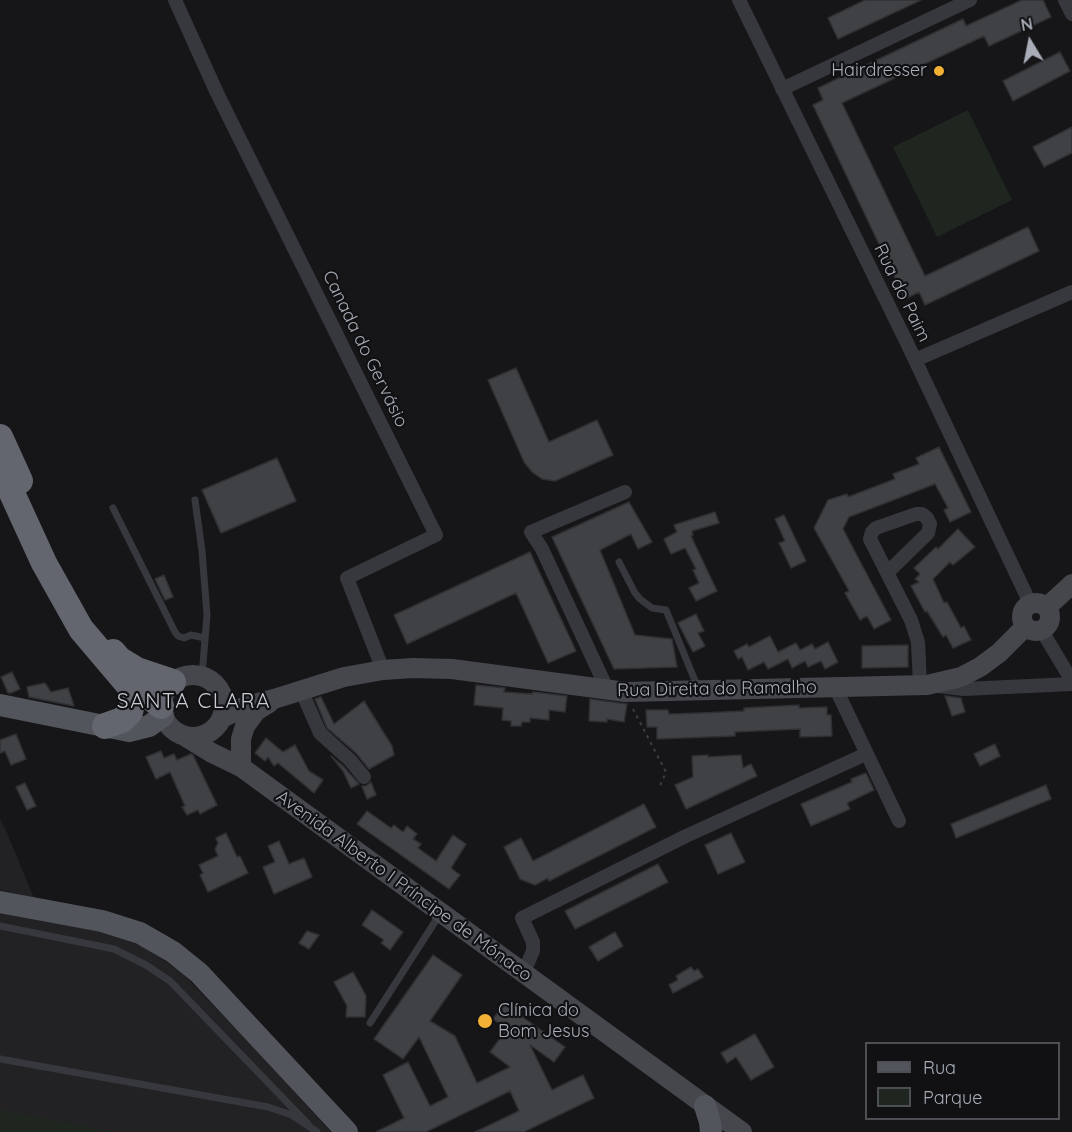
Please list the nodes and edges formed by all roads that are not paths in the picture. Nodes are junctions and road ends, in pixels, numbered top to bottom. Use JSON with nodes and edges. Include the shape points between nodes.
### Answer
{"nodes":[{"id":1,"x":175,"y":0,"type":"edge"},
{"id":2,"x":739,"y":0,"type":"edge"},
{"id":3,"x":970,"y":0,"type":"edge"},
{"id":4,"x":1065,"y":0,"type":"edge"},
{"id":5,"x":950,"y":4,"type":"edge"},
{"id":6,"x":1072,"y":14,"type":"edge"},
{"id":7,"x":782,"y":89,"type":"junction"},
{"id":8,"x":1072,"y":292,"type":"edge"},
{"id":9,"x":915,"y":360,"type":"junction"},
{"id":10,"x":0,"y":437,"type":"edge"},
{"id":11,"x":0,"y":467,"type":"edge"},
{"id":12,"x":625,"y":492,"type":"dead end"},
{"id":13,"x":195,"y":500,"type":"dead end"},
{"id":14,"x":113,"y":508,"type":"dead end"},
{"id":15,"x":619,"y":562,"type":"dead end"},
{"id":16,"x":888,"y":573,"type":"junction"},
{"id":17,"x":1072,"y":584,"type":"edge"},
{"id":18,"x":1039,"y":605,"type":"junction"},
{"id":19,"x":1034,"y":629,"type":"junction"},
{"id":20,"x":205,"y":638,"type":"junction"},
{"id":21,"x":114,"y":667,"type":"junction"},
{"id":22,"x":383,"y":670,"type":"junction"},
{"id":23,"x":202,"y":676,"type":"junction"},
{"id":24,"x":173,"y":682,"type":"junction"},
{"id":25,"x":1072,"y":683,"type":"edge"},
{"id":26,"x":924,"y":685,"type":"junction"},
{"id":27,"x":835,"y":687,"type":"junction"},
{"id":28,"x":220,"y":689,"type":"junction"},
{"id":29,"x":301,"y":690,"type":"junction"},
{"id":30,"x":699,"y":690,"type":"junction"},
{"id":31,"x":617,"y":692,"type":"junction"},
{"id":32,"x":266,"y":701,"type":"junction"},
{"id":33,"x":0,"y":705,"type":"edge"},
{"id":34,"x":162,"y":711,"type":"junction"},
{"id":35,"x":219,"y":723,"type":"junction"},
{"id":36,"x":105,"y":726,"type":"junction"},
{"id":37,"x":186,"y":737,"type":"junction"},
{"id":38,"x":866,"y":754,"type":"junction"},
{"id":39,"x":241,"y":767,"type":"junction"},
{"id":40,"x":364,"y":777,"type":"dead end"},
{"id":41,"x":899,"y":821,"type":"dead end"},
{"id":42,"x":0,"y":902,"type":"edge"},
{"id":43,"x":441,"y":913,"type":"junction"},
{"id":44,"x":0,"y":926,"type":"edge"},
{"id":45,"x":524,"y":974,"type":"junction"},
{"id":46,"x":370,"y":1023,"type":"dead end"},
{"id":47,"x":0,"y":1059,"type":"edge"},
{"id":48,"x":705,"y":1106,"type":"junction"},
{"id":49,"x":308,"y":1124,"type":"junction"},
{"id":50,"x":317,"y":1132,"type":"edge"},
{"id":51,"x":347,"y":1132,"type":"edge"},
{"id":52,"x":711,"y":1132,"type":"edge"},
{"id":53,"x":742,"y":1132,"type":"edge"}],
"edges":[{"from":1,"to":22,"type":"street","name":"Canada do Gervásio","via":[[217,93],[436,535],[347,578]]},
{"from":2,"to":7,"type":"street","name":"Rua do Paim"},
{"from":3,"to":5,"type":"street"},
{"from":4,"to":6,"type":"street"},
{"from":5,"to":7,"type":"street"},
{"from":7,"to":9,"type":"street","name":"Rua do Paim"},
{"from":8,"to":9,"type":"street"},
{"from":9,"to":18,"type":"street","name":"Rua do Paim"},
{"from":10,"to":24,"type":"highway","via":[[90,625],[119,659],[137,670]]},
{"from":11,"to":21,"type":"highway","via":[[63,599],[81,629]]},
{"from":12,"to":31,"type":"street","via":[[531,532]]},
{"from":13,"to":20,"type":"lane","via":[[206,604]]},
{"from":14,"to":20,"type":"lane","via":[[175,632],[184,638]]},
{"from":15,"to":30,"type":"lane","via":[[640,599],[652,608],[666,610]]},
{"from":16,"to":16,"type":"street","via":[[870,539],[872,532],[921,514],[930,524],[928,533]]},
{"from":16,"to":26,"type":"street","via":[[911,620]]},
{"from":17,"to":18,"type":"main road"},
{"from":18,"to":19,"type":"main road","via":[[1025,608],[1022,614],[1022,621]]},
{"from":18,"to":19,"type":"main road","via":[[1051,613],[1051,620],[1048,627]]},
{"from":19,"to":25,"type":"street"},
{"from":19,"to":26,"type":"main road","via":[[961,677]]},
{"from":20,"to":23,"type":"lane"},
{"from":21,"to":34,"type":"highway"},
{"from":21,"to":36,"type":"highway","via":[[131,688],[133,704],[122,720]]},
{"from":22,"to":29,"type":"main road","name":"Rua Direita do Ramalho"},
{"from":22,"to":31,"type":"main road","name":"Rua Direita do Ramalho","via":[[452,669]]},
{"from":23,"to":24,"type":"main road","via":[[182,677]]},
{"from":23,"to":28,"type":"main road"},
{"from":24,"to":34,"type":"main road","via":[[163,697]]},
{"from":25,"to":26,"type":"street","name":"Rua Direita do Ramalho","via":[[964,689]]},
{"from":26,"to":27,"type":"main road","name":"Rua Direita do Ramalho"},
{"from":27,"to":30,"type":"main road","name":"Rua Direita do Ramalho"},
{"from":27,"to":38,"type":"street"},
{"from":28,"to":32,"type":"main road"},
{"from":28,"to":35,"type":"main road","via":[[225,703]]},
{"from":29,"to":32,"type":"main road","name":"Rua Direita do Ramalho"},
{"from":29,"to":40,"type":"street","via":[[320,733]]},
{"from":30,"to":31,"type":"main road","name":"Rua Direita do Ramalho"},
{"from":32,"to":35,"type":"main road","name":"Rua Direita do Ramalho","via":[[246,706]]},
{"from":32,"to":39,"type":"main road","via":[[245,726]]},
{"from":33,"to":36,"type":"main road"},
{"from":34,"to":36,"type":"main road","via":[[149,726],[138,730]]},
{"from":34,"to":37,"type":"main road","via":[[168,726]]},
{"from":35,"to":37,"type":"main road","via":[[207,734]]},
{"from":35,"to":39,"type":"main road","name":"Avenida Alberto I Príncipe de Mónaco"},
{"from":37,"to":39,"type":"main road","name":"Avenida Alberto I Príncipe de Mónaco"},
{"from":38,"to":41,"type":"street"},
{"from":38,"to":45,"type":"street","via":[[686,836],[522,918],[533,942]]},
{"from":39,"to":43,"type":"main road","name":"Avenida Alberto I Príncipe de Mónaco"},
{"from":42,"to":51,"type":"main road","via":[[102,921],[140,933],[172,952],[199,973]]},
{"from":43,"to":45,"type":"main road","name":"Avenida Alberto I Príncipe de Mónaco"},
{"from":43,"to":46,"type":"lane"},
{"from":44,"to":49,"type":"lane","via":[[114,949],[147,965],[170,981]]},
{"from":45,"to":48,"type":"main road","name":"Avenida Alberto I Príncipe de Mónaco"},
{"from":47,"to":49,"type":"lane","via":[[268,1107]]},
{"from":48,"to":52,"type":"main road"},
{"from":48,"to":53,"type":"main road","name":"Avenida Alberto I Príncipe de Mónaco"},
{"from":49,"to":50,"type":"lane"}]}
